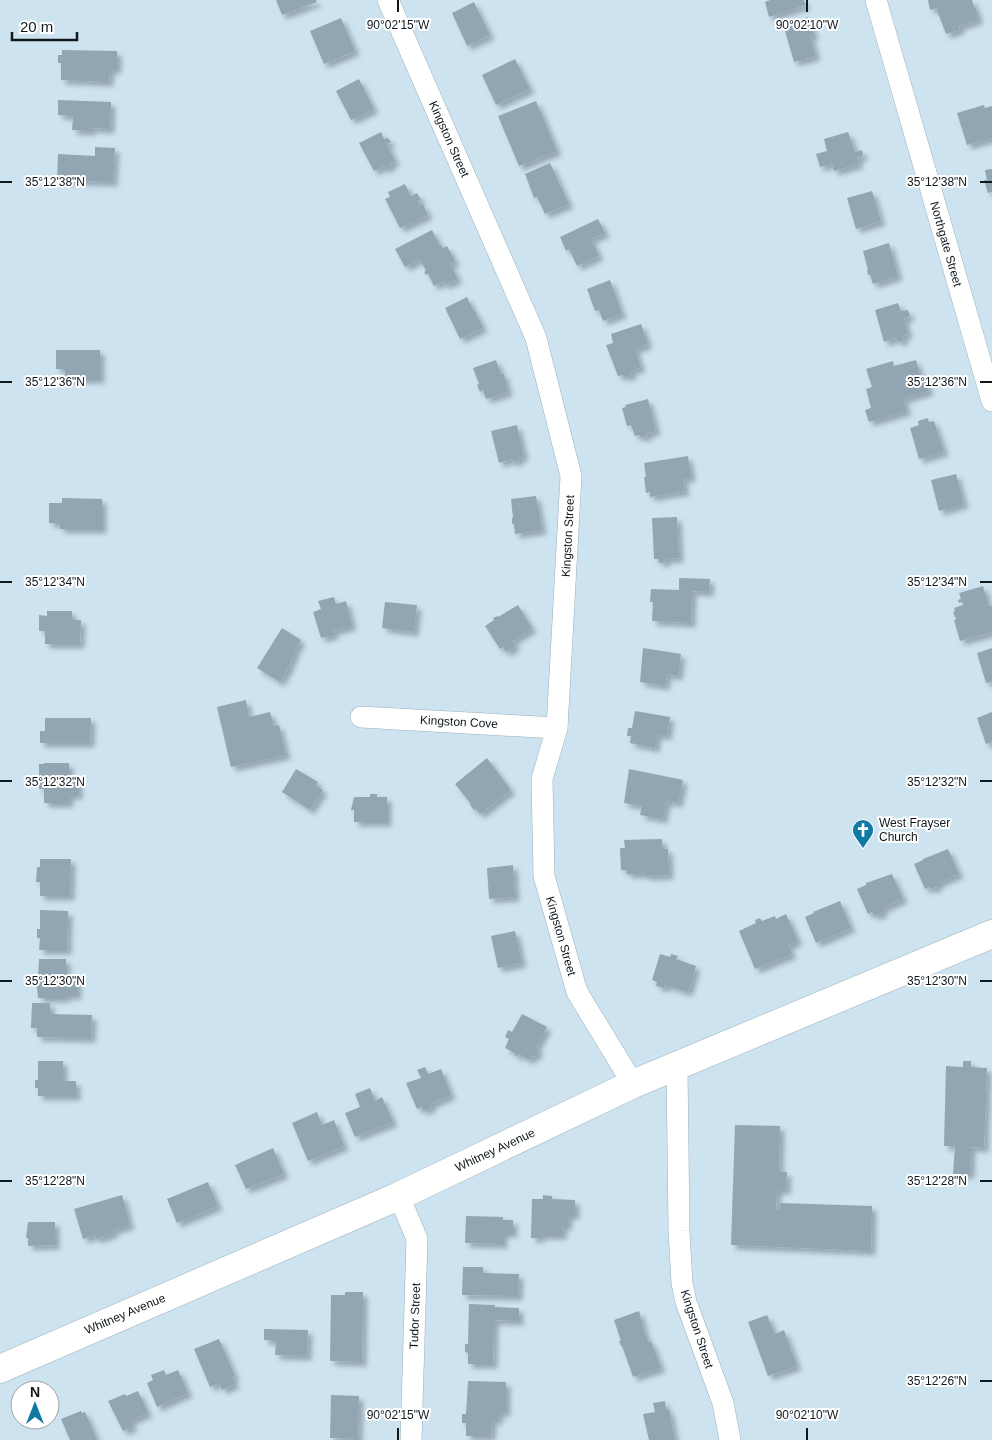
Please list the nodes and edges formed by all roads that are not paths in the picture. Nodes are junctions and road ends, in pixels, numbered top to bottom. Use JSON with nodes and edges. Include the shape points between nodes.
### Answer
{"nodes":[{"id":1,"x":388,"y":0,"type":"edge"},
{"id":2,"x":876,"y":0,"type":"edge"},
{"id":3,"x":992,"y":401,"type":"edge"},
{"id":4,"x":361,"y":717,"type":"dead end"},
{"id":5,"x":558,"y":728,"type":"junction"},
{"id":6,"x":992,"y":934,"type":"edge"},
{"id":7,"x":677,"y":1066,"type":"junction"},
{"id":8,"x":633,"y":1084,"type":"junction"},
{"id":9,"x":399,"y":1196,"type":"junction"},
{"id":10,"x":0,"y":1369,"type":"edge"},
{"id":11,"x":412,"y":1440,"type":"edge"},
{"id":12,"x":730,"y":1440,"type":"edge"}],
"edges":[{"from":1,"to":5,"type":"street","name":"Kingston Street","via":[[536,338],[571,476]]},
{"from":2,"to":3,"type":"street","name":"Northgate Street"},
{"from":4,"to":5,"type":"street","name":"Kingston Cove"},
{"from":5,"to":8,"type":"street","name":"Kingston Street","via":[[542,779],[544,876],[577,992]]},
{"from":6,"to":7,"type":"main road","name":"Whitney Avenue"},
{"from":7,"to":8,"type":"main road","name":"Whitney Avenue"},
{"from":7,"to":12,"type":"street","name":"Kingston Street","via":[[682,1283],[723,1403]]},
{"from":8,"to":9,"type":"main road","name":"Whitney Avenue"},
{"from":9,"to":10,"type":"main road","name":"Whitney Avenue"},
{"from":9,"to":11,"type":"street","name":"Tudor Street","via":[[417,1239]]}]}
